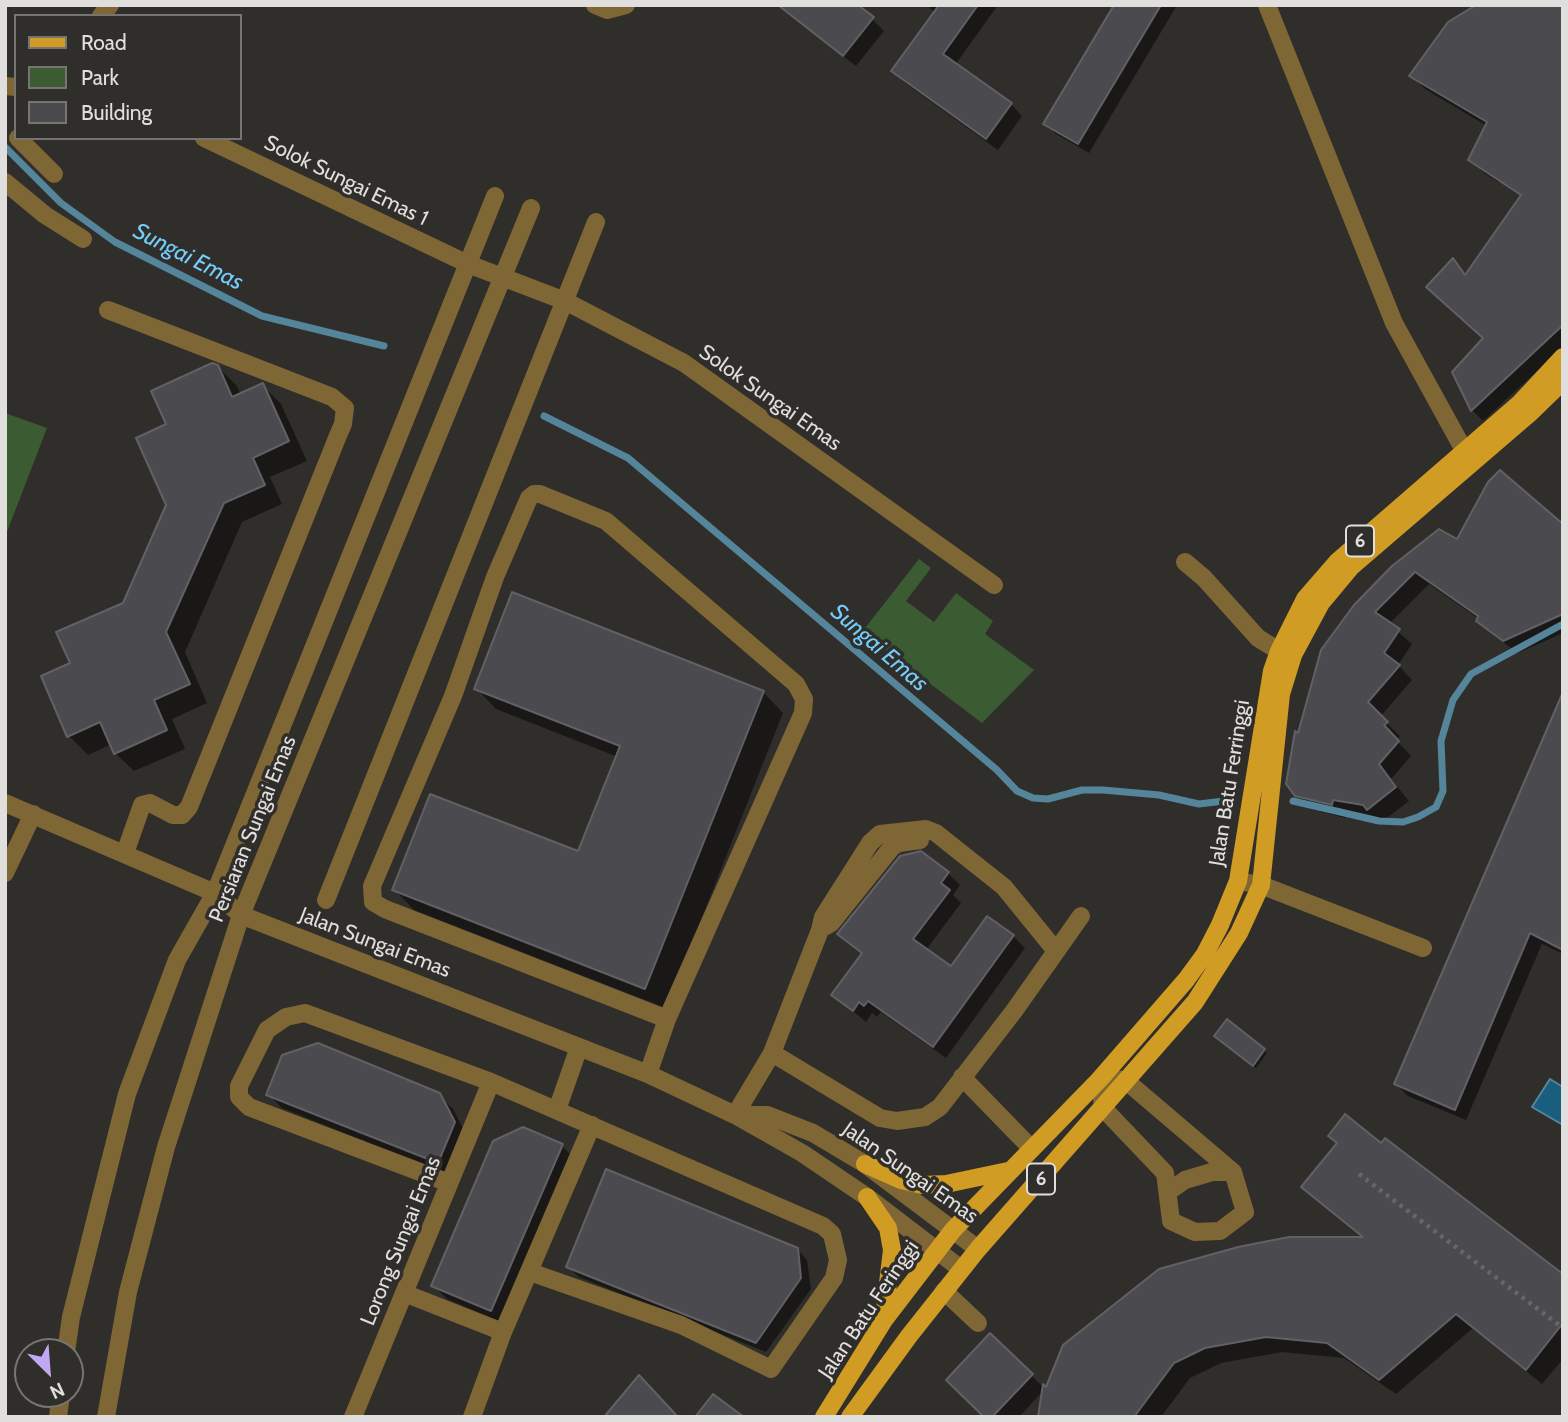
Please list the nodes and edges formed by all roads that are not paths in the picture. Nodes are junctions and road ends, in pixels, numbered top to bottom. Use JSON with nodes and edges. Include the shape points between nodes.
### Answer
{"nodes":[{"id":1,"x":595,"y":5,"type":"edge"},
{"id":2,"x":626,"y":5,"type":"edge"},
{"id":3,"x":1267,"y":5,"type":"edge"},
{"id":4,"x":20,"y":140,"type":"edge"},
{"id":5,"x":208,"y":140,"type":"edge"},
{"id":6,"x":54,"y":174,"type":"dead end"},
{"id":7,"x":5,"y":182,"type":"edge"},
{"id":8,"x":495,"y":196,"type":"dead end"},
{"id":9,"x":531,"y":208,"type":"dead end"},
{"id":10,"x":596,"y":222,"type":"dead end"},
{"id":11,"x":83,"y":239,"type":"dead end"},
{"id":12,"x":468,"y":264,"type":"junction"},
{"id":13,"x":503,"y":278,"type":"junction"},
{"id":14,"x":565,"y":302,"type":"junction"},
{"id":15,"x":108,"y":310,"type":"dead end"},
{"id":16,"x":1563,"y":357,"type":"edge"},
{"id":17,"x":1563,"y":381,"type":"edge"},
{"id":18,"x":1467,"y":456,"type":"junction"},
{"id":19,"x":1185,"y":562,"type":"dead end"},
{"id":20,"x":994,"y":586,"type":"dead end"},
{"id":21,"x":1286,"y":653,"type":"junction"},
{"id":22,"x":5,"y":803,"type":"edge"},
{"id":23,"x":33,"y":814,"type":"junction"},
{"id":24,"x":125,"y":853,"type":"junction"},
{"id":25,"x":5,"y":873,"type":"edge"},
{"id":26,"x":1238,"y":881,"type":"junction"},
{"id":27,"x":1261,"y":885,"type":"junction"},
{"id":28,"x":215,"y":893,"type":"junction"},
{"id":29,"x":326,"y":900,"type":"dead end"},
{"id":30,"x":241,"y":915,"type":"junction"},
{"id":31,"x":1081,"y":916,"type":"dead end"},
{"id":32,"x":1423,"y":948,"type":"dead end"},
{"id":33,"x":1056,"y":951,"type":"junction"},
{"id":34,"x":667,"y":1020,"type":"junction"},
{"id":35,"x":579,"y":1047,"type":"junction"},
{"id":36,"x":772,"y":1053,"type":"junction"},
{"id":37,"x":648,"y":1074,"type":"junction"},
{"id":38,"x":962,"y":1077,"type":"junction"},
{"id":39,"x":1100,"y":1079,"type":"junction"},
{"id":40,"x":1125,"y":1080,"type":"junction"},
{"id":41,"x":491,"y":1082,"type":"junction"},
{"id":42,"x":1103,"y":1108,"type":"junction"},
{"id":43,"x":557,"y":1110,"type":"junction"},
{"id":44,"x":735,"y":1115,"type":"junction"},
{"id":45,"x":592,"y":1125,"type":"junction"},
{"id":46,"x":1031,"y":1148,"type":"junction"},
{"id":47,"x":865,"y":1164,"type":"junction"},
{"id":48,"x":1008,"y":1171,"type":"junction"},
{"id":49,"x":1233,"y":1172,"type":"junction"},
{"id":50,"x":449,"y":1183,"type":"junction"},
{"id":51,"x":1168,"y":1192,"type":"junction"},
{"id":52,"x":867,"y":1196,"type":"junction"},
{"id":53,"x":953,"y":1230,"type":"junction"},
{"id":54,"x":978,"y":1249,"type":"junction"},
{"id":55,"x":937,"y":1250,"type":"junction"},
{"id":56,"x":961,"y":1269,"type":"junction"},
{"id":57,"x":530,"y":1272,"type":"junction"},
{"id":58,"x":944,"y":1291,"type":"junction"},
{"id":59,"x":404,"y":1293,"type":"junction"},
{"id":60,"x":884,"y":1320,"type":"junction"},
{"id":61,"x":978,"y":1323,"type":"dead end"},
{"id":62,"x":503,"y":1332,"type":"junction"},
{"id":63,"x":68,"y":1338,"type":"edge"},
{"id":64,"x":106,"y":1417,"type":"edge"},
{"id":65,"x":353,"y":1417,"type":"edge"},
{"id":66,"x":471,"y":1417,"type":"edge"},
{"id":67,"x":824,"y":1417,"type":"edge"},
{"id":68,"x":850,"y":1417,"type":"edge"}],
"edges":[{"from":1,"to":2,"type":"street","via":[[607,10]]},
{"from":3,"to":18,"type":"street","via":[[1394,323]]},
{"from":4,"to":6,"type":"street"},
{"from":5,"to":12,"type":"street","name":"Solok Sungai Emas 1"},
{"from":7,"to":11,"type":"street"},
{"from":8,"to":12,"type":"street","name":"Persiaran Sungai Emas"},
{"from":9,"to":13,"type":"street","name":"Persiaran Sungai Emas"},
{"from":10,"to":14,"type":"street"},
{"from":12,"to":13,"type":"street","name":"Solok Sungai Emas 1"},
{"from":12,"to":28,"type":"street","name":"Persiaran Sungai Emas"},
{"from":13,"to":14,"type":"street","name":"Solok Sungai Emas"},
{"from":13,"to":30,"type":"street","name":"Persiaran Sungai Emas"},
{"from":14,"to":20,"type":"street","name":"Solok Sungai Emas","via":[[684,363]]},
{"from":14,"to":29,"type":"street"},
{"from":15,"to":24,"type":"street","via":[[332,397],[345,408],[189,807],[182,815],[173,815],[150,803],[142,805]]},
{"from":16,"to":18,"type":"main road","name":"Jalan Batu Ferringgi","number":"6"},
{"from":17,"to":18,"type":"main road","name":"Jalan Batu Ferringgi","number":"6","via":[[1529,414]]},
{"from":18,"to":21,"type":"main road","name":"Jalan Batu Ferringgi","number":"6","via":[[1338,561],[1306,599]]},
{"from":19,"to":21,"type":"street","via":[[1258,638]]},
{"from":21,"to":26,"type":"main road","name":"Jalan Batu Ferringgi","number":"6","via":[[1268,693]]},
{"from":21,"to":27,"type":"main road","name":"Jalan Batu Ferringgi","number":"6"},
{"from":22,"to":23,"type":"street","name":"Jalan Sungai Emas"},
{"from":23,"to":24,"type":"street","name":"Jalan Sungai Emas"},
{"from":23,"to":25,"type":"street"},
{"from":24,"to":28,"type":"street","name":"Jalan Sungai Emas"},
{"from":26,"to":27,"type":"street"},
{"from":26,"to":39,"type":"main road","name":"Jalan Batu Ferringgi","number":"6","via":[[1205,954]]},
{"from":27,"to":32,"type":"street"},
{"from":27,"to":40,"type":"main road","name":"Jalan Batu Ferringgi","number":"6","via":[[1240,933],[1195,1002]]},
{"from":28,"to":30,"type":"street","name":"Jalan Sungai Emas"},
{"from":28,"to":63,"type":"street","name":"Persiaran Sungai Emas","via":[[177,960],[127,1094]]},
{"from":30,"to":35,"type":"street","name":"Jalan Sungai Emas"},
{"from":30,"to":64,"type":"street","name":"Persiaran Sungai Emas","via":[[166,1147],[128,1292]]},
{"from":31,"to":33,"type":"street"},
{"from":33,"to":36,"type":"street","via":[[1004,887],[936,833],[926,829],[880,834],[823,917]]},
{"from":33,"to":38,"type":"street"},
{"from":34,"to":34,"type":"street","via":[[803,713],[804,699],[796,684],[606,521],[534,494],[495,577],[453,696],[372,886],[373,902]]},
{"from":34,"to":37,"type":"street"},
{"from":35,"to":37,"type":"street","name":"Jalan Sungai Emas"},
{"from":35,"to":43,"type":"street"},
{"from":36,"to":38,"type":"street","via":[[888,1120],[933,1113]]},
{"from":36,"to":44,"type":"street"},
{"from":37,"to":44,"type":"street","name":"Jalan Sungai Emas"},
{"from":38,"to":46,"type":"street"},
{"from":39,"to":40,"type":"street"},
{"from":39,"to":42,"type":"street"},
{"from":39,"to":46,"type":"main road","name":"Jalan Batu Ferringgi","number":"6"},
{"from":40,"to":42,"type":"main road","name":"Jalan Batu Ferringgi","number":"6"},
{"from":40,"to":49,"type":"street"},
{"from":41,"to":43,"type":"street"},
{"from":41,"to":50,"type":"street","name":"Lorong Sungai Emas"},
{"from":41,"to":50,"type":"street","via":[[305,1013],[286,1017],[267,1030],[239,1086],[239,1097],[249,1107]]},
{"from":42,"to":51,"type":"street","via":[[1165,1173]]},
{"from":42,"to":54,"type":"main road","name":"Jalan Batu Ferringgi","number":"6"},
{"from":43,"to":45,"type":"street"},
{"from":44,"to":47,"type":"street","name":"Jalan Sungai Emas","via":[[767,1115],[813,1133]]},
{"from":44,"to":52,"type":"street","name":"Jalan Sungai Emas"},
{"from":45,"to":57,"type":"street"},
{"from":45,"to":57,"type":"street","via":[[823,1226],[832,1234],[838,1260],[834,1278],[771,1369],[681,1325]]},
{"from":46,"to":48,"type":"main road","name":"Jalan Batu Ferringgi","number":"6"},
{"from":47,"to":48,"type":"main road","via":[[922,1185]]},
{"from":47,"to":53,"type":"street","name":"Jalan Sungai Emas"},
{"from":48,"to":53,"type":"main road","name":"Jalan Batu Ferringgi","number":"6"},
{"from":49,"to":51,"type":"street","via":[[1185,1180]]},
{"from":49,"to":51,"type":"street","via":[[1245,1212],[1220,1231],[1195,1233],[1171,1221]]},
{"from":50,"to":59,"type":"street","name":"Lorong Sungai Emas"},
{"from":52,"to":55,"type":"street","name":"Jalan Sungai Emas"},
{"from":52,"to":60,"type":"main road","via":[[888,1228],[892,1250]]},
{"from":53,"to":54,"type":"street","name":"Jalan Sungai Emas"},
{"from":53,"to":55,"type":"main road","name":"Jalan Batu Feringgi","number":"6"},
{"from":54,"to":56,"type":"main road","number":"6"},
{"from":55,"to":56,"type":"street","name":"Jalan Sungai Emas"},
{"from":55,"to":60,"type":"main road","name":"Jalan Batu Feringgi","number":"6"},
{"from":56,"to":58,"type":"main road","number":"6"},
{"from":57,"to":62,"type":"street"},
{"from":58,"to":61,"type":"street"},
{"from":58,"to":68,"type":"main road","number":"6"},
{"from":59,"to":62,"type":"street"},
{"from":59,"to":65,"type":"street","name":"Lorong Sungai Emas"},
{"from":60,"to":67,"type":"main road","name":"Jalan Batu Feringgi","number":"6"},
{"from":62,"to":66,"type":"street"}]}
